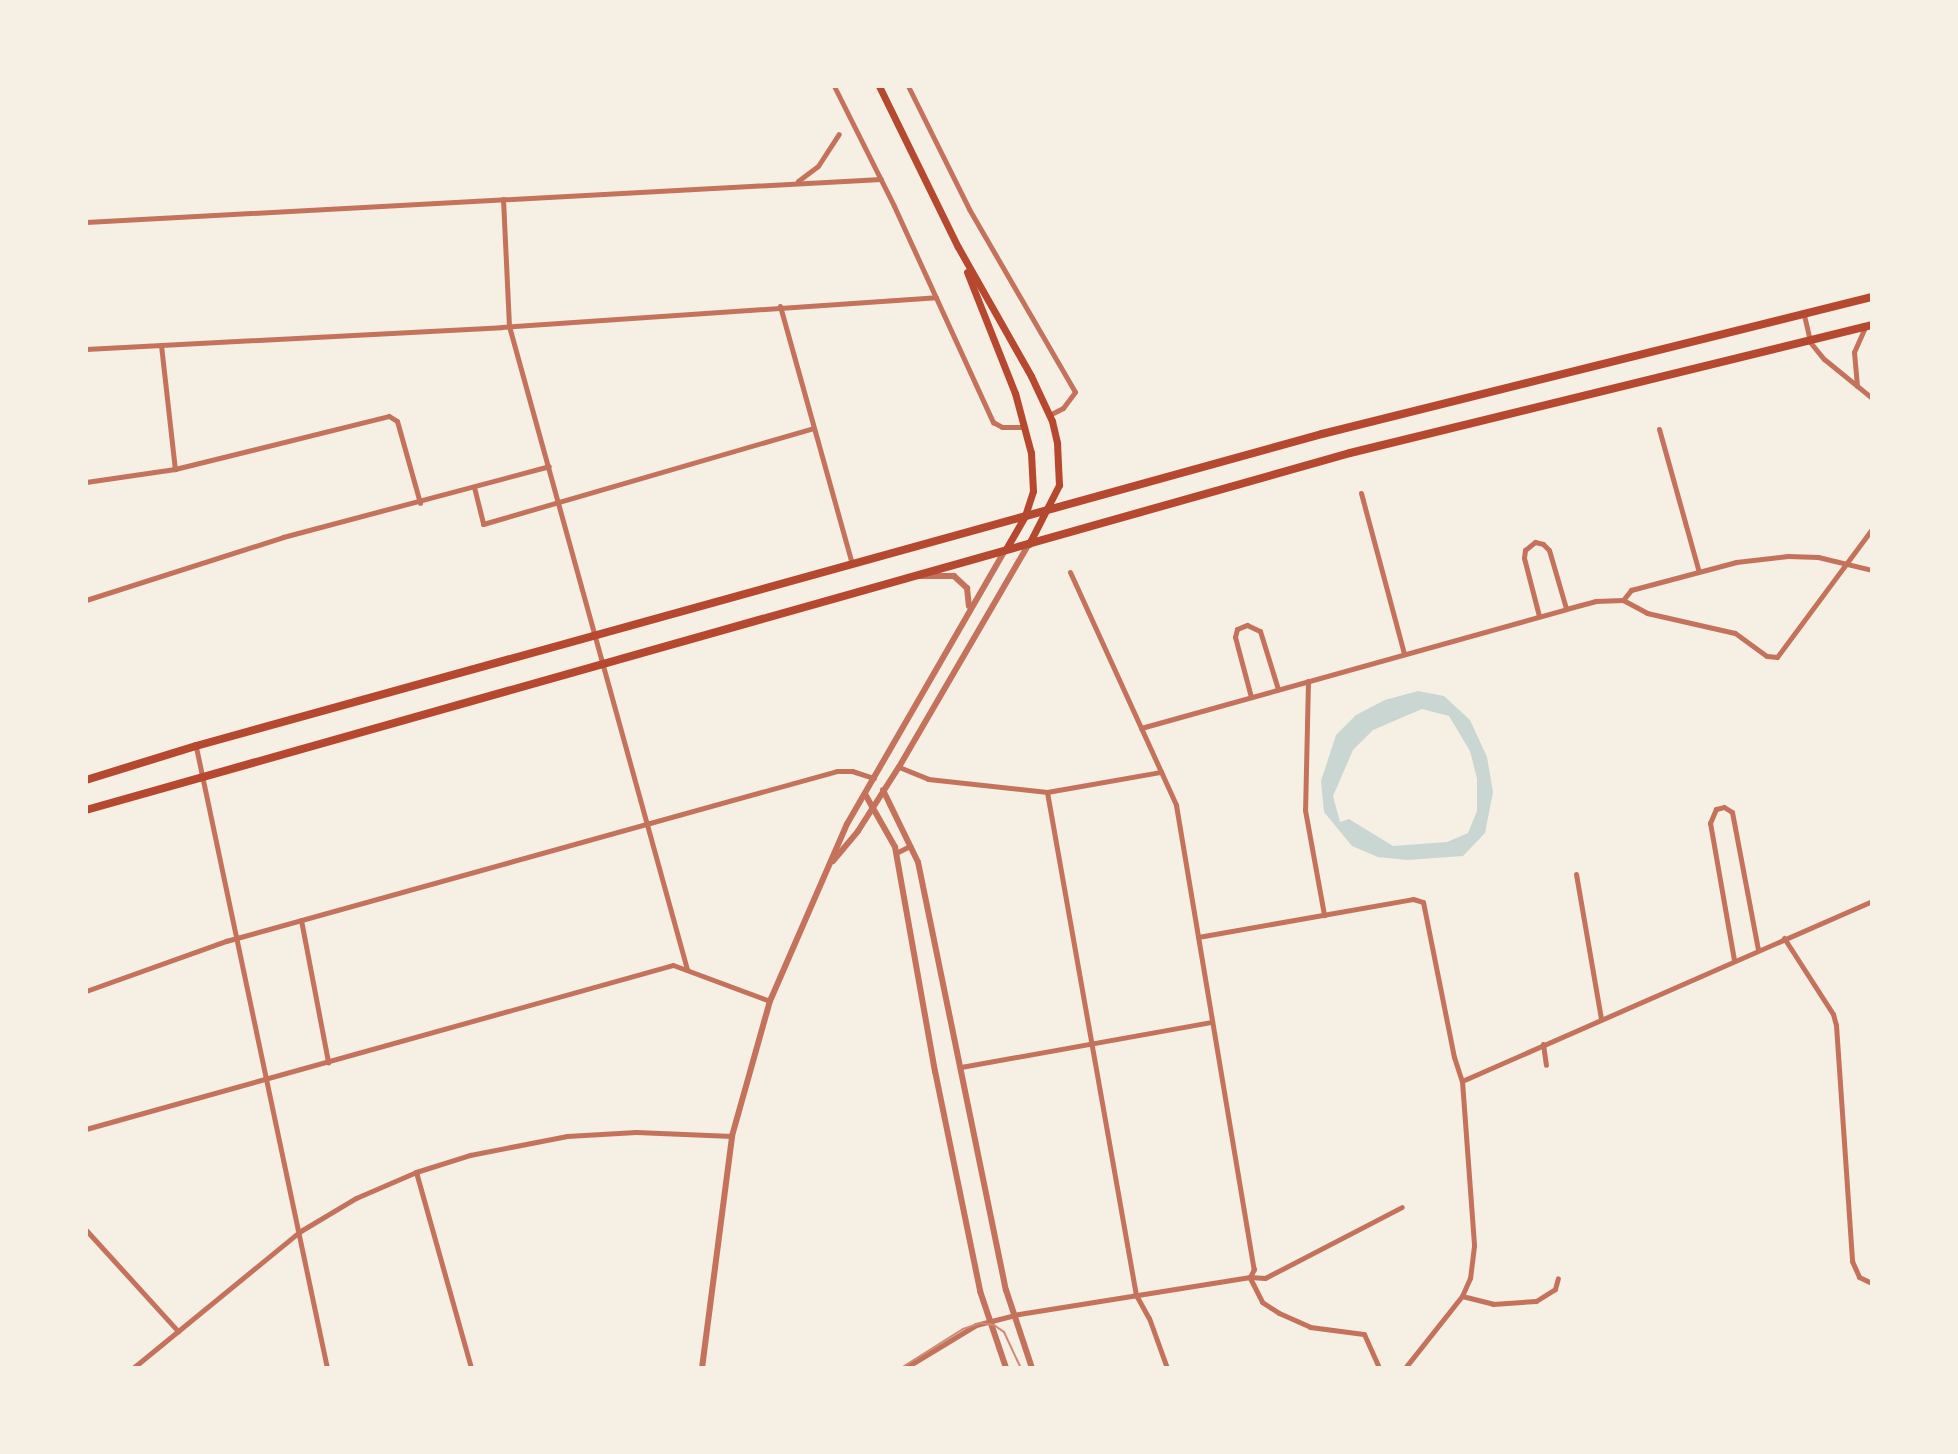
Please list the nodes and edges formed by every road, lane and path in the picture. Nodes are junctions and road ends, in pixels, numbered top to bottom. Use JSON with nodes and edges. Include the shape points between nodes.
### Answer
{"nodes":[{"id":1,"x":834,"y":86,"type":"edge"},
{"id":2,"x":879,"y":86,"type":"edge"},
{"id":3,"x":908,"y":86,"type":"edge"},
{"id":4,"x":839,"y":134,"type":"dead end"},
{"id":5,"x":881,"y":179,"type":"junction"},
{"id":6,"x":797,"y":182,"type":"junction"},
{"id":7,"x":503,"y":199,"type":"junction"},
{"id":8,"x":86,"y":222,"type":"edge"},
{"id":9,"x":958,"y":247,"type":"junction"},
{"id":10,"x":936,"y":297,"type":"junction"},
{"id":11,"x":1872,"y":297,"type":"edge"},
{"id":12,"x":780,"y":306,"type":"junction"},
{"id":13,"x":1804,"y":315,"type":"junction"},
{"id":14,"x":509,"y":326,"type":"junction"},
{"id":15,"x":1868,"y":326,"type":"edge"},
{"id":16,"x":1810,"y":342,"type":"junction"},
{"id":17,"x":161,"y":345,"type":"junction"},
{"id":18,"x":86,"y":349,"type":"edge"},
{"id":19,"x":1857,"y":387,"type":"junction"},
{"id":20,"x":1872,"y":398,"type":"edge"},
{"id":21,"x":1049,"y":415,"type":"junction"},
{"id":22,"x":1025,"y":427,"type":"junction"},
{"id":23,"x":813,"y":428,"type":"junction"},
{"id":24,"x":1659,"y":429,"type":"dead end"},
{"id":25,"x":549,"y":466,"type":"junction"},
{"id":26,"x":175,"y":469,"type":"junction"},
{"id":27,"x":86,"y":482,"type":"edge"},
{"id":28,"x":474,"y":487,"type":"junction"},
{"id":29,"x":1361,"y":493,"type":"dead end"},
{"id":30,"x":558,"y":500,"type":"junction"},
{"id":31,"x":420,"y":503,"type":"junction"},
{"id":32,"x":1049,"y":509,"type":"junction"},
{"id":33,"x":1025,"y":516,"type":"junction"},
{"id":34,"x":1872,"y":529,"type":"edge"},
{"id":35,"x":1029,"y":544,"type":"junction"},
{"id":36,"x":1005,"y":550,"type":"junction"},
{"id":37,"x":1847,"y":563,"type":"junction"},
{"id":38,"x":852,"y":565,"type":"junction"},
{"id":39,"x":1872,"y":570,"type":"edge"},
{"id":40,"x":1070,"y":572,"type":"dead end"},
{"id":41,"x":1699,"y":572,"type":"junction"},
{"id":42,"x":910,"y":575,"type":"junction"},
{"id":43,"x":86,"y":600,"type":"edge"},
{"id":44,"x":1623,"y":600,"type":"junction"},
{"id":45,"x":1566,"y":609,"type":"junction"},
{"id":46,"x":969,"y":610,"type":"junction"},
{"id":47,"x":1539,"y":616,"type":"junction"},
{"id":48,"x":595,"y":636,"type":"junction"},
{"id":49,"x":949,"y":645,"type":"junction"},
{"id":50,"x":1404,"y":653,"type":"junction"},
{"id":51,"x":965,"y":655,"type":"junction"},
{"id":52,"x":602,"y":664,"type":"junction"},
{"id":53,"x":1308,"y":681,"type":"junction"},
{"id":54,"x":1278,"y":689,"type":"junction"},
{"id":55,"x":1251,"y":697,"type":"junction"},
{"id":56,"x":1141,"y":728,"type":"junction"},
{"id":57,"x":196,"y":746,"type":"junction"},
{"id":58,"x":899,"y":767,"type":"junction"},
{"id":59,"x":1161,"y":772,"type":"junction"},
{"id":60,"x":203,"y":775,"type":"junction"},
{"id":61,"x":874,"y":778,"type":"junction"},
{"id":62,"x":86,"y":780,"type":"edge"},
{"id":63,"x":883,"y":790,"type":"junction"},
{"id":64,"x":1047,"y":792,"type":"junction"},
{"id":65,"x":865,"y":794,"type":"junction"},
{"id":66,"x":872,"y":807,"type":"junction"},
{"id":67,"x":86,"y":810,"type":"edge"},
{"id":68,"x":648,"y":824,"type":"junction"},
{"id":69,"x":910,"y":846,"type":"junction"},
{"id":70,"x":896,"y":853,"type":"junction"},
{"id":71,"x":829,"y":866,"type":"junction"},
{"id":72,"x":1576,"y":874,"type":"dead end"},
{"id":73,"x":1872,"y":901,"type":"edge"},
{"id":74,"x":1324,"y":915,"type":"junction"},
{"id":75,"x":301,"y":920,"type":"junction"},
{"id":76,"x":1198,"y":937,"type":"junction"},
{"id":77,"x":238,"y":938,"type":"junction"},
{"id":78,"x":1784,"y":938,"type":"junction"},
{"id":79,"x":1758,"y":950,"type":"junction"},
{"id":80,"x":1734,"y":960,"type":"junction"},
{"id":81,"x":687,"y":969,"type":"junction"},
{"id":82,"x":86,"y":991,"type":"edge"},
{"id":83,"x":766,"y":1000,"type":"junction"},
{"id":84,"x":1601,"y":1019,"type":"junction"},
{"id":85,"x":1212,"y":1022,"type":"junction"},
{"id":86,"x":1090,"y":1044,"type":"junction"},
{"id":87,"x":1543,"y":1044,"type":"junction"},
{"id":88,"x":328,"y":1062,"type":"junction"},
{"id":89,"x":1546,"y":1065,"type":"dead end"},
{"id":90,"x":961,"y":1067,"type":"junction"},
{"id":91,"x":266,"y":1079,"type":"junction"},
{"id":92,"x":1462,"y":1081,"type":"junction"},
{"id":93,"x":86,"y":1129,"type":"edge"},
{"id":94,"x":732,"y":1136,"type":"junction"},
{"id":95,"x":416,"y":1172,"type":"junction"},
{"id":96,"x":1402,"y":1207,"type":"dead end"},
{"id":97,"x":86,"y":1230,"type":"edge"},
{"id":98,"x":299,"y":1232,"type":"junction"},
{"id":99,"x":1250,"y":1277,"type":"junction"},
{"id":100,"x":1558,"y":1278,"type":"dead end"},
{"id":101,"x":1872,"y":1283,"type":"edge"},
{"id":102,"x":1136,"y":1295,"type":"junction"},
{"id":103,"x":1462,"y":1296,"type":"junction"},
{"id":104,"x":1014,"y":1315,"type":"junction"},
{"id":105,"x":989,"y":1322,"type":"junction"},
{"id":106,"x":178,"y":1331,"type":"junction"},
{"id":107,"x":133,"y":1368,"type":"edge"},
{"id":108,"x":327,"y":1368,"type":"edge"},
{"id":109,"x":471,"y":1368,"type":"edge"},
{"id":110,"x":702,"y":1368,"type":"edge"},
{"id":111,"x":905,"y":1368,"type":"edge"},
{"id":112,"x":1006,"y":1368,"type":"edge"},
{"id":113,"x":1032,"y":1368,"type":"edge"},
{"id":114,"x":1167,"y":1368,"type":"edge"},
{"id":115,"x":1379,"y":1368,"type":"edge"},
{"id":116,"x":1405,"y":1368,"type":"edge"}],
"edges":[{"from":1,"to":5,"type":"street"},
{"from":2,"to":9,"type":"main road"},
{"from":3,"to":21,"type":"street","via":[[980,230],[1075,392],[1063,408]]},
{"from":4,"to":6,"type":"street","via":[[818,166]]},
{"from":5,"to":6,"type":"street"},
{"from":5,"to":10,"type":"street"},
{"from":6,"to":7,"type":"street"},
{"from":7,"to":8,"type":"street"},
{"from":7,"to":14,"type":"street"},
{"from":9,"to":21,"type":"main road"},
{"from":9,"to":22,"type":"main road"},
{"from":10,"to":12,"type":"street"},
{"from":10,"to":22,"type":"street","via":[[993,422]]},
{"from":11,"to":13,"type":"main road"},
{"from":12,"to":14,"type":"street"},
{"from":12,"to":23,"type":"street"},
{"from":13,"to":16,"type":"street"},
{"from":13,"to":32,"type":"main road","via":[[1322,434]]},
{"from":14,"to":17,"type":"street"},
{"from":14,"to":25,"type":"street"},
{"from":15,"to":16,"type":"main road"},
{"from":15,"to":19,"type":"street","via":[[1854,352]]},
{"from":16,"to":19,"type":"street"},
{"from":16,"to":35,"type":"main road","via":[[1350,453]]},
{"from":17,"to":18,"type":"street"},
{"from":17,"to":26,"type":"street"},
{"from":19,"to":20,"type":"street"},
{"from":21,"to":32,"type":"main road","via":[[1059,485]]},
{"from":22,"to":33,"type":"main road","via":[[1033,482]]},
{"from":23,"to":30,"type":"street"},
{"from":23,"to":38,"type":"street"},
{"from":24,"to":41,"type":"street"},
{"from":25,"to":28,"type":"street"},
{"from":25,"to":30,"type":"street"},
{"from":26,"to":27,"type":"street"},
{"from":26,"to":31,"type":"street","via":[[394,417]]},
{"from":28,"to":30,"type":"street","via":[[483,524]]},
{"from":28,"to":31,"type":"street"},
{"from":29,"to":50,"type":"street"},
{"from":30,"to":48,"type":"street"},
{"from":31,"to":43,"type":"street","via":[[283,537]]},
{"from":32,"to":33,"type":"main road"},
{"from":32,"to":35,"type":"main road"},
{"from":33,"to":36,"type":"main road"},
{"from":33,"to":38,"type":"main road"},
{"from":34,"to":37,"type":"street"},
{"from":35,"to":36,"type":"main road"},
{"from":35,"to":51,"type":"street"},
{"from":36,"to":42,"type":"main road"},
{"from":36,"to":46,"type":"street"},
{"from":37,"to":39,"type":"street"},
{"from":37,"to":41,"type":"street","via":[[1788,556]]},
{"from":37,"to":44,"type":"street","via":[[1777,657],[1767,656],[1735,633],[1647,613]]},
{"from":38,"to":48,"type":"main road"},
{"from":40,"to":56,"type":"street"},
{"from":41,"to":44,"type":"street","via":[[1631,590]]},
{"from":42,"to":46,"type":"street","via":[[954,576],[967,588]]},
{"from":42,"to":52,"type":"main road"},
{"from":44,"to":45,"type":"street"},
{"from":45,"to":47,"type":"street"},
{"from":45,"to":47,"type":"street","via":[[1549,550],[1535,542],[1524,558]]},
{"from":46,"to":49,"type":"street"},
{"from":47,"to":50,"type":"street"},
{"from":48,"to":52,"type":"street"},
{"from":48,"to":57,"type":"main road"},
{"from":49,"to":51,"type":"street"},
{"from":49,"to":61,"type":"street"},
{"from":50,"to":53,"type":"street"},
{"from":51,"to":58,"type":"street"},
{"from":52,"to":60,"type":"main road"},
{"from":52,"to":68,"type":"street"},
{"from":53,"to":54,"type":"street"},
{"from":53,"to":74,"type":"street","via":[[1305,810]]},
{"from":54,"to":55,"type":"street"},
{"from":54,"to":55,"type":"street","via":[[1260,631],[1247,625],[1237,629],[1235,637]]},
{"from":55,"to":56,"type":"street"},
{"from":56,"to":59,"type":"street"},
{"from":57,"to":60,"type":"street"},
{"from":57,"to":62,"type":"main road"},
{"from":58,"to":63,"type":"street"},
{"from":58,"to":64,"type":"street","via":[[928,779]]},
{"from":59,"to":64,"type":"street"},
{"from":59,"to":76,"type":"street","via":[[1176,805]]},
{"from":60,"to":67,"type":"main road"},
{"from":60,"to":77,"type":"street"},
{"from":61,"to":65,"type":"street"},
{"from":61,"to":68,"type":"street","via":[[837,771]]},
{"from":63,"to":66,"type":"street"},
{"from":63,"to":69,"type":"street"},
{"from":64,"to":86,"type":"street"},
{"from":65,"to":66,"type":"street"},
{"from":65,"to":71,"type":"street"},
{"from":66,"to":70,"type":"street"},
{"from":66,"to":71,"type":"street"},
{"from":68,"to":75,"type":"street"},
{"from":68,"to":81,"type":"street"},
{"from":69,"to":70,"type":"street"},
{"from":69,"to":90,"type":"street","via":[[918,862]]},
{"from":70,"to":105,"type":"street","via":[[935,1071]]},
{"from":71,"to":83,"type":"street"},
{"from":72,"to":84,"type":"street"},
{"from":73,"to":78,"type":"street"},
{"from":74,"to":76,"type":"street"},
{"from":74,"to":92,"type":"street","via":[[1413,899],[1423,902]]},
{"from":75,"to":77,"type":"street"},
{"from":75,"to":88,"type":"street"},
{"from":76,"to":85,"type":"street"},
{"from":77,"to":82,"type":"street"},
{"from":77,"to":91,"type":"street"},
{"from":78,"to":79,"type":"street"},
{"from":78,"to":101,"type":"street","via":[[1836,1025],[1852,1261],[1859,1277]]},
{"from":79,"to":80,"type":"street"},
{"from":79,"to":80,"type":"street","via":[[1732,812],[1716,809],[1710,823]]},
{"from":80,"to":84,"type":"street"},
{"from":81,"to":83,"type":"street"},
{"from":81,"to":88,"type":"street","via":[[673,965]]},
{"from":83,"to":94,"type":"street"},
{"from":84,"to":87,"type":"street"},
{"from":85,"to":86,"type":"street"},
{"from":85,"to":99,"type":"street","via":[[1254,1269]]},
{"from":86,"to":90,"type":"street"},
{"from":86,"to":102,"type":"street"},
{"from":87,"to":89,"type":"street"},
{"from":87,"to":92,"type":"street"},
{"from":88,"to":91,"type":"street"},
{"from":90,"to":104,"type":"street"},
{"from":91,"to":93,"type":"street"},
{"from":91,"to":98,"type":"street"},
{"from":92,"to":103,"type":"street","via":[[1474,1246]]},
{"from":94,"to":95,"type":"street","via":[[567,1136],[470,1155]]},
{"from":94,"to":110,"type":"street"},
{"from":95,"to":98,"type":"street","via":[[356,1198]]},
{"from":95,"to":109,"type":"street"},
{"from":96,"to":99,"type":"street","via":[[1265,1278]]},
{"from":97,"to":106,"type":"street"},
{"from":98,"to":106,"type":"street"},
{"from":98,"to":108,"type":"street"},
{"from":99,"to":102,"type":"street"},
{"from":99,"to":115,"type":"street","via":[[1262,1302],[1279,1313],[1310,1327],[1364,1334]]},
{"from":100,"to":103,"type":"street","via":[[1555,1289],[1536,1301],[1493,1304]]},
{"from":102,"to":104,"type":"street"},
{"from":102,"to":114,"type":"street"},
{"from":103,"to":116,"type":"street"},
{"from":104,"to":105,"type":"street"},
{"from":104,"to":113,"type":"street"},
{"from":105,"to":111,"type":"street"},
{"from":105,"to":112,"type":"street"},
{"from":106,"to":107,"type":"street"}]}
